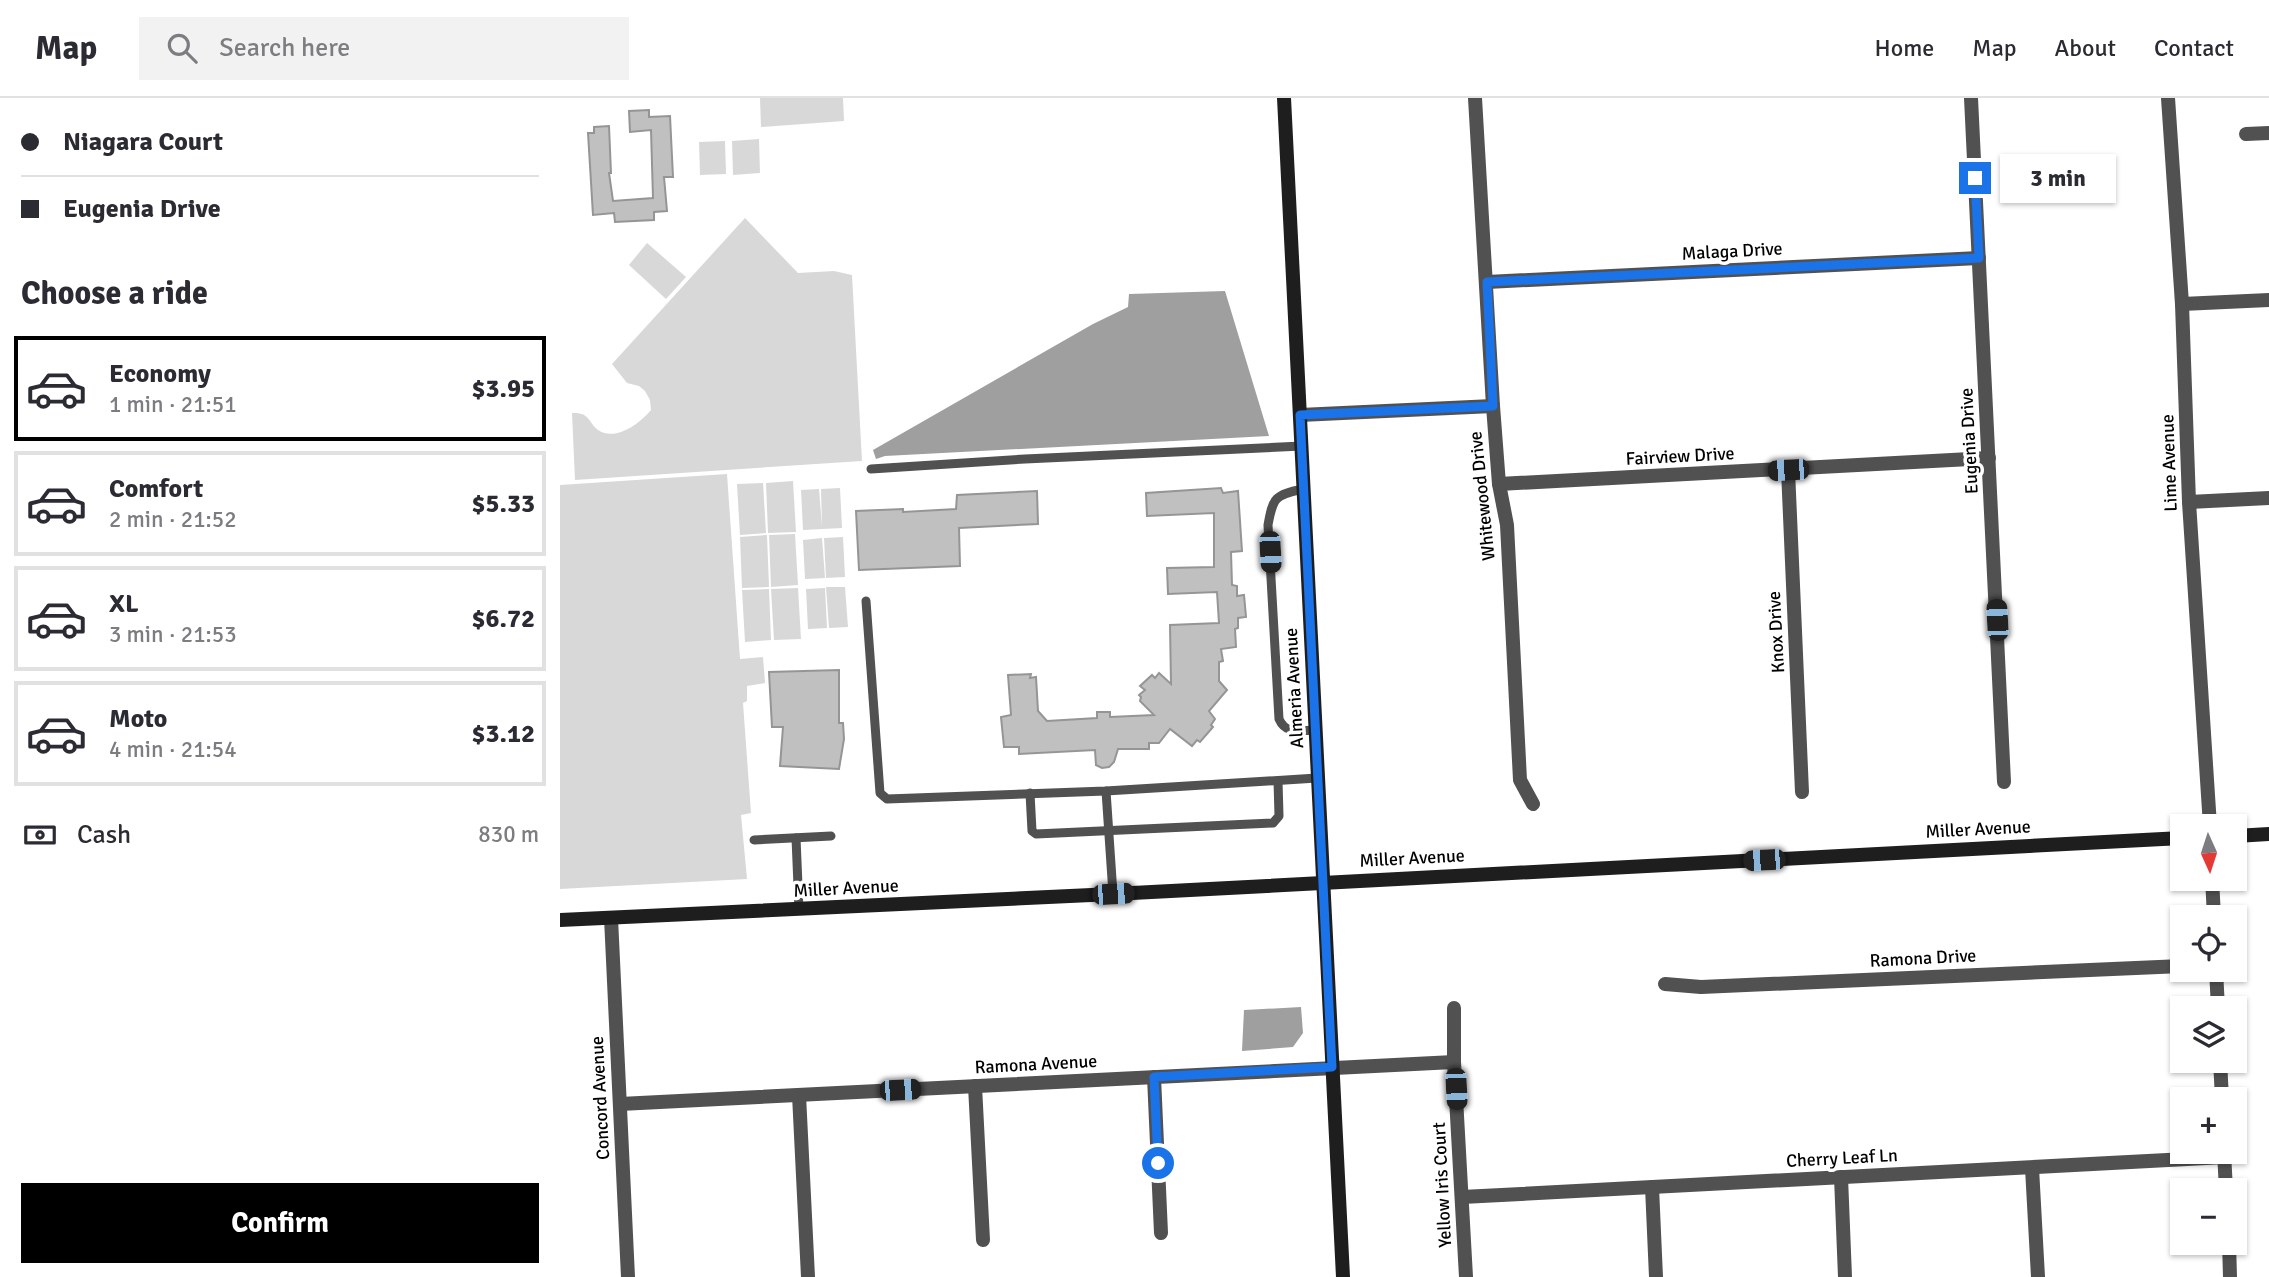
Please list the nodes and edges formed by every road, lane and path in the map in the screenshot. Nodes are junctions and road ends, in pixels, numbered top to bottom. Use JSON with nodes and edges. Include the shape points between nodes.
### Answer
{"nodes":[{"id":1,"x":1284,"y":98,"type":"edge"},
{"id":2,"x":1475,"y":98,"type":"edge"},
{"id":3,"x":1971,"y":98,"type":"edge"},
{"id":4,"x":2168,"y":98,"type":"edge"},
{"id":5,"x":2269,"y":133,"type":"edge"},
{"id":6,"x":2246,"y":134,"type":"dead end"},
{"id":7,"x":1979,"y":258,"type":"junction"},
{"id":8,"x":1487,"y":282,"type":"junction"},
{"id":9,"x":2269,"y":300,"type":"edge"},
{"id":10,"x":2182,"y":304,"type":"junction"},
{"id":11,"x":1493,"y":406,"type":"junction"},
{"id":12,"x":1300,"y":415,"type":"junction"},
{"id":13,"x":1302,"y":446,"type":"junction"},
{"id":14,"x":1989,"y":458,"type":"junction"},
{"id":15,"x":871,"y":469,"type":"dead end"},
{"id":16,"x":1788,"y":470,"type":"junction"},
{"id":17,"x":1499,"y":484,"type":"junction"},
{"id":18,"x":1303,"y":489,"type":"junction"},
{"id":19,"x":2269,"y":498,"type":"edge"},
{"id":20,"x":2189,"y":502,"type":"junction"},
{"id":21,"x":866,"y":601,"type":"dead end"},
{"id":22,"x":1316,"y":730,"type":"junction"},
{"id":23,"x":1317,"y":778,"type":"junction"},
{"id":24,"x":1278,"y":781,"type":"junction"},
{"id":25,"x":2004,"y":782,"type":"dead end"},
{"id":26,"x":1106,"y":791,"type":"junction"},
{"id":27,"x":1802,"y":792,"type":"dead end"},
{"id":28,"x":1030,"y":793,"type":"junction"},
{"id":29,"x":1533,"y":804,"type":"dead end"},
{"id":30,"x":2209,"y":814,"type":"edge"},
{"id":31,"x":1108,"y":831,"type":"junction"},
{"id":32,"x":2269,"y":834,"type":"edge"},
{"id":33,"x":2247,"y":835,"type":"edge"},
{"id":34,"x":831,"y":836,"type":"dead end"},
{"id":35,"x":796,"y":838,"type":"junction"},
{"id":36,"x":2170,"y":839,"type":"edge"},
{"id":37,"x":754,"y":841,"type":"dead end"},
{"id":38,"x":1324,"y":882,"type":"junction"},
{"id":39,"x":1113,"y":894,"type":"junction"},
{"id":40,"x":799,"y":910,"type":"junction"},
{"id":41,"x":611,"y":918,"type":"junction"},
{"id":42,"x":560,"y":920,"type":"edge"},
{"id":43,"x":2170,"y":967,"type":"edge"},
{"id":44,"x":1665,"y":984,"type":"dead end"},
{"id":45,"x":1454,"y":1008,"type":"dead end"},
{"id":46,"x":1454,"y":1062,"type":"junction"},
{"id":47,"x":1332,"y":1067,"type":"junction"},
{"id":48,"x":1154,"y":1077,"type":"junction"},
{"id":49,"x":975,"y":1086,"type":"junction"},
{"id":50,"x":799,"y":1095,"type":"junction"},
{"id":51,"x":620,"y":1104,"type":"junction"},
{"id":52,"x":2170,"y":1158,"type":"edge"},
{"id":53,"x":2032,"y":1168,"type":"junction"},
{"id":54,"x":1841,"y":1177,"type":"junction"},
{"id":55,"x":1651,"y":1187,"type":"junction"},
{"id":56,"x":1462,"y":1197,"type":"junction"},
{"id":57,"x":1161,"y":1233,"type":"dead end"},
{"id":58,"x":983,"y":1240,"type":"dead end"},
{"id":59,"x":2229,"y":1255,"type":"edge"},
{"id":60,"x":628,"y":1277,"type":"edge"},
{"id":61,"x":808,"y":1277,"type":"edge"},
{"id":62,"x":1343,"y":1277,"type":"edge"},
{"id":63,"x":1466,"y":1277,"type":"edge"},
{"id":64,"x":1656,"y":1277,"type":"edge"},
{"id":65,"x":1845,"y":1277,"type":"edge"},
{"id":66,"x":2038,"y":1277,"type":"edge"},
{"id":67,"x":2230,"y":1277,"type":"edge"}],
"edges":[{"from":1,"to":12,"type":"street","name":"Almeria Avenue"},
{"from":2,"to":8,"type":"street","name":"Whitewood Drive"},
{"from":3,"to":7,"type":"street","name":"Eugenia Drive"},
{"from":4,"to":10,"type":"street","name":"Lime Avenue"},
{"from":5,"to":6,"type":"street"},
{"from":7,"to":8,"type":"street","name":"Malaga Drive"},
{"from":7,"to":14,"type":"street","name":"Eugenia Drive"},
{"from":8,"to":11,"type":"street","name":"Whitewood Drive"},
{"from":9,"to":10,"type":"street"},
{"from":10,"to":20,"type":"street","name":"Lime Avenue"},
{"from":11,"to":12,"type":"street"},
{"from":11,"to":17,"type":"street","name":"Whitewood Drive"},
{"from":12,"to":13,"type":"street","name":"Almeria Avenue"},
{"from":13,"to":15,"type":"lane"},
{"from":13,"to":18,"type":"street","name":"Almeria Avenue"},
{"from":14,"to":16,"type":"street","name":"Fairview Drive"},
{"from":14,"to":25,"type":"street","name":"Eugenia Drive"},
{"from":16,"to":17,"type":"street","name":"Fairview Drive"},
{"from":16,"to":27,"type":"street","name":"Knox Drive"},
{"from":17,"to":29,"type":"street","name":"Whitewood Drive","via":[[1507,525],[1520,780]]},
{"from":18,"to":22,"type":"street","name":"Almeria Avenue"},
{"from":18,"to":22,"type":"lane","via":[[1284,493],[1271,504],[1269,539],[1279,719],[1287,730]]},
{"from":19,"to":20,"type":"street"},
{"from":20,"to":30,"type":"street","name":"Lime Avenue"},
{"from":21,"to":28,"type":"lane","via":[[880,793],[887,799]]},
{"from":22,"to":23,"type":"street","name":"Almeria Avenue"},
{"from":23,"to":24,"type":"lane"},
{"from":23,"to":38,"type":"street","name":"Almeria Avenue"},
{"from":24,"to":26,"type":"lane"},
{"from":24,"to":31,"type":"lane","via":[[1279,816],[1273,823]]},
{"from":26,"to":28,"type":"lane"},
{"from":26,"to":31,"type":"lane"},
{"from":28,"to":31,"type":"lane","via":[[1032,831],[1037,835]]},
{"from":31,"to":39,"type":"lane"},
{"from":32,"to":33,"type":"street"},
{"from":34,"to":35,"type":"lane"},
{"from":35,"to":37,"type":"lane"},
{"from":35,"to":40,"type":"lane"},
{"from":36,"to":38,"type":"street","name":"Miller Avenue"},
{"from":38,"to":39,"type":"street","name":"Miller Avenue"},
{"from":38,"to":47,"type":"street","name":"Almeria Avenue"},
{"from":39,"to":40,"type":"street","name":"Miller Avenue"},
{"from":40,"to":41,"type":"street","name":"Miller Avenue"},
{"from":41,"to":42,"type":"street","name":"Miller Avenue"},
{"from":41,"to":51,"type":"street","name":"Concord Avenue"},
{"from":43,"to":44,"type":"street","name":"Ramona Drive","via":[[1700,987]]},
{"from":45,"to":46,"type":"street","name":"Yellow Iris Court"},
{"from":46,"to":47,"type":"street","name":"Ramona Avenue"},
{"from":46,"to":56,"type":"street","name":"Yellow Iris Court"},
{"from":47,"to":48,"type":"street","name":"Ramona Avenue"},
{"from":47,"to":62,"type":"street","name":"Almeria Avenue"},
{"from":48,"to":49,"type":"street","name":"Ramona Avenue"},
{"from":48,"to":57,"type":"street"},
{"from":49,"to":50,"type":"street","name":"Ramona Avenue"},
{"from":49,"to":58,"type":"street"},
{"from":50,"to":51,"type":"street","name":"Ramona Avenue"},
{"from":50,"to":61,"type":"street"},
{"from":51,"to":60,"type":"street","name":"Concord Avenue"},
{"from":52,"to":53,"type":"street","name":"Cherry Leaf Ln"},
{"from":53,"to":54,"type":"street","name":"Cherry Leaf Ln"},
{"from":53,"to":66,"type":"street"},
{"from":54,"to":55,"type":"street","name":"Cherry Leaf Ln"},
{"from":54,"to":65,"type":"street"},
{"from":55,"to":56,"type":"street","name":"Cherry Leaf Ln"},
{"from":55,"to":64,"type":"street"},
{"from":56,"to":63,"type":"street","name":"Yellow Iris Court"},
{"from":59,"to":67,"type":"street"}]}
